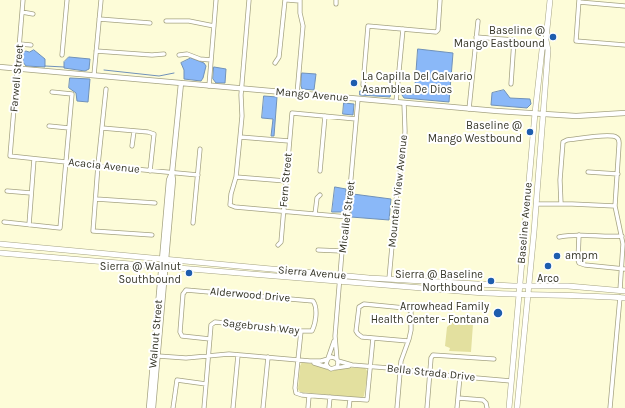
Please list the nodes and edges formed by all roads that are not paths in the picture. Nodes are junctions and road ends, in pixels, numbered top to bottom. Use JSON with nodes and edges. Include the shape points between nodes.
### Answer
{"nodes":[{"id":1,"x":23,"y":0,"type":"edge"},
{"id":2,"x":67,"y":0,"type":"edge"},
{"id":3,"x":101,"y":0,"type":"edge"},
{"id":4,"x":216,"y":0,"type":"edge"},
{"id":5,"x":249,"y":0,"type":"edge"},
{"id":6,"x":285,"y":0,"type":"edge"},
{"id":7,"x":288,"y":0,"type":"edge"},
{"id":8,"x":440,"y":0,"type":"edge"},
{"id":9,"x":550,"y":0,"type":"edge"},
{"id":10,"x":300,"y":1,"type":"edge"},
{"id":11,"x":579,"y":1,"type":"edge"},
{"id":12,"x":625,"y":6,"type":"edge"},
{"id":13,"x":22,"y":12,"type":"junction"},
{"id":14,"x":33,"y":14,"type":"dead end"},
{"id":15,"x":99,"y":19,"type":"junction"},
{"id":16,"x":166,"y":21,"type":"dead end"},
{"id":17,"x":478,"y":21,"type":"dead end"},
{"id":18,"x":150,"y":23,"type":"dead end"},
{"id":19,"x":214,"y":26,"type":"junction"},
{"id":20,"x":403,"y":29,"type":"junction"},
{"id":21,"x":476,"y":37,"type":"junction"},
{"id":22,"x":546,"y":39,"type":"junction"},
{"id":23,"x":20,"y":44,"type":"junction"},
{"id":24,"x":30,"y":45,"type":"dead end"},
{"id":25,"x":625,"y":45,"type":"edge"},
{"id":26,"x":96,"y":51,"type":"junction"},
{"id":27,"x":164,"y":54,"type":"dead end"},
{"id":28,"x":62,"y":55,"type":"dead end"},
{"id":29,"x":179,"y":55,"type":"dead end"},
{"id":30,"x":211,"y":60,"type":"junction"},
{"id":31,"x":275,"y":63,"type":"dead end"},
{"id":32,"x":0,"y":67,"type":"edge"},
{"id":33,"x":18,"y":69,"type":"junction"},
{"id":34,"x":94,"y":75,"type":"junction"},
{"id":35,"x":181,"y":84,"type":"junction"},
{"id":36,"x":511,"y":84,"type":"dead end"},
{"id":37,"x":363,"y":85,"type":"dead end"},
{"id":38,"x":209,"y":86,"type":"junction"},
{"id":39,"x":106,"y":89,"type":"dead end"},
{"id":40,"x":241,"y":89,"type":"junction"},
{"id":41,"x":52,"y":92,"type":"dead end"},
{"id":42,"x":297,"y":94,"type":"junction"},
{"id":43,"x":358,"y":99,"type":"junction"},
{"id":44,"x":396,"y":102,"type":"junction"},
{"id":45,"x":404,"y":103,"type":"junction"},
{"id":46,"x":469,"y":108,"type":"junction"},
{"id":47,"x":625,"y":112,"type":"edge"},
{"id":48,"x":535,"y":113,"type":"junction"},
{"id":49,"x":543,"y":114,"type":"junction"},
{"id":50,"x":325,"y":116,"type":"junction"},
{"id":51,"x":356,"y":119,"type":"junction"},
{"id":52,"x":49,"y":126,"type":"dead end"},
{"id":53,"x":69,"y":128,"type":"junction"},
{"id":54,"x":102,"y":128,"type":"junction"},
{"id":55,"x":134,"y":131,"type":"junction"},
{"id":56,"x":240,"y":137,"type":"junction"},
{"id":57,"x":289,"y":141,"type":"junction"},
{"id":58,"x":132,"y":146,"type":"dead end"},
{"id":59,"x":200,"y":149,"type":"dead end"},
{"id":60,"x":10,"y":156,"type":"joint"},
{"id":61,"x":34,"y":159,"type":"junction"},
{"id":62,"x":66,"y":162,"type":"junction"},
{"id":63,"x":98,"y":166,"type":"junction"},
{"id":64,"x":150,"y":171,"type":"junction"},
{"id":65,"x":320,"y":171,"type":"dead end"},
{"id":66,"x":588,"y":172,"type":"dead end"},
{"id":67,"x":172,"y":173,"type":"junction"},
{"id":68,"x":618,"y":174,"type":"junction"},
{"id":69,"x":198,"y":175,"type":"junction"},
{"id":70,"x":236,"y":177,"type":"junction"},
{"id":71,"x":286,"y":181,"type":"junction"},
{"id":72,"x":8,"y":191,"type":"dead end"},
{"id":73,"x":32,"y":192,"type":"junction"},
{"id":74,"x":320,"y":195,"type":"dead end"},
{"id":75,"x":96,"y":199,"type":"junction"},
{"id":76,"x":155,"y":203,"type":"dead end"},
{"id":77,"x":536,"y":204,"type":"junction"},
{"id":78,"x":561,"y":204,"type":"junction"},
{"id":79,"x":615,"y":206,"type":"junction"},
{"id":80,"x":283,"y":211,"type":"junction"},
{"id":81,"x":316,"y":214,"type":"junction"},
{"id":82,"x":348,"y":217,"type":"junction"},
{"id":83,"x":4,"y":222,"type":"dead end"},
{"id":84,"x":193,"y":223,"type":"dead end"},
{"id":85,"x":29,"y":225,"type":"junction"},
{"id":86,"x":152,"y":235,"type":"dead end"},
{"id":87,"x":579,"y":235,"type":"junction"},
{"id":88,"x":622,"y":236,"type":"junction"},
{"id":89,"x":559,"y":237,"type":"dead end"},
{"id":90,"x":0,"y":244,"type":"edge"},
{"id":91,"x":278,"y":245,"type":"dead end"},
{"id":92,"x":318,"y":250,"type":"dead end"},
{"id":93,"x":342,"y":251,"type":"junction"},
{"id":94,"x":0,"y":252,"type":"edge"},
{"id":95,"x":164,"y":259,"type":"junction"},
{"id":96,"x":164,"y":267,"type":"junction"},
{"id":97,"x":623,"y":269,"type":"edge"},
{"id":98,"x":340,"y":276,"type":"junction"},
{"id":99,"x":389,"y":279,"type":"junction"},
{"id":100,"x":340,"y":282,"type":"junction"},
{"id":101,"x":519,"y":286,"type":"junction"},
{"id":102,"x":528,"y":286,"type":"junction"},
{"id":103,"x":622,"y":291,"type":"edge"},
{"id":104,"x":519,"y":294,"type":"junction"},
{"id":105,"x":528,"y":294,"type":"junction"},
{"id":106,"x":622,"y":298,"type":"edge"},
{"id":107,"x":301,"y":331,"type":"junction"},
{"id":108,"x":312,"y":331,"type":"joint"},
{"id":109,"x":335,"y":336,"type":"junction"},
{"id":110,"x":210,"y":338,"type":"junction"},
{"id":111,"x":374,"y":338,"type":"junction"},
{"id":112,"x":408,"y":341,"type":"junction"},
{"id":113,"x":238,"y":355,"type":"junction"},
{"id":114,"x":158,"y":356,"type":"junction"},
{"id":115,"x":208,"y":356,"type":"junction"},
{"id":116,"x":268,"y":357,"type":"junction"},
{"id":117,"x":328,"y":359,"type":"junction"},
{"id":118,"x":494,"y":359,"type":"dead end"},
{"id":119,"x":298,"y":360,"type":"junction"},
{"id":120,"x":338,"y":360,"type":"junction"},
{"id":121,"x":310,"y":361,"type":"junction"},
{"id":122,"x":352,"y":365,"type":"junction"},
{"id":123,"x":371,"y":367,"type":"junction"},
{"id":124,"x":329,"y":368,"type":"junction"},
{"id":125,"x":335,"y":368,"type":"junction"},
{"id":126,"x":401,"y":369,"type":"junction"},
{"id":127,"x":430,"y":374,"type":"junction"},
{"id":128,"x":460,"y":376,"type":"junction"},
{"id":129,"x":511,"y":381,"type":"junction"},
{"id":130,"x":206,"y":384,"type":"junction"},
{"id":131,"x":309,"y":396,"type":"junction"},
{"id":132,"x":330,"y":397,"type":"junction"},
{"id":133,"x":458,"y":398,"type":"junction"},
{"id":134,"x":350,"y":399,"type":"junction"},
{"id":135,"x":149,"y":408,"type":"edge"},
{"id":136,"x":153,"y":408,"type":"edge"},
{"id":137,"x":173,"y":408,"type":"edge"},
{"id":138,"x":204,"y":408,"type":"edge"},
{"id":139,"x":233,"y":408,"type":"edge"},
{"id":140,"x":264,"y":408,"type":"edge"},
{"id":141,"x":308,"y":408,"type":"edge"},
{"id":142,"x":329,"y":408,"type":"edge"},
{"id":143,"x":349,"y":408,"type":"edge"},
{"id":144,"x":397,"y":408,"type":"edge"},
{"id":145,"x":427,"y":408,"type":"edge"},
{"id":146,"x":457,"y":408,"type":"edge"},
{"id":147,"x":487,"y":408,"type":"edge"},
{"id":148,"x":509,"y":408,"type":"edge"},
{"id":149,"x":517,"y":408,"type":"edge"},
{"id":150,"x":610,"y":408,"type":"edge"}],
"edges":[{"from":1,"to":13,"type":"street","name":"Farwell Street"},
{"from":2,"to":28,"type":"street"},
{"from":3,"to":15,"type":"street"},
{"from":4,"to":19,"type":"street"},
{"from":5,"to":40,"type":"street"},
{"from":6,"to":31,"type":"street","via":[[279,57]]},
{"from":7,"to":10,"type":"street"},
{"from":8,"to":20,"type":"street","via":[[437,31],[434,33]]},
{"from":9,"to":22,"type":"main road","name":"Baseline Avenue"},
{"from":10,"to":42,"type":"street","via":[[303,26]]},
{"from":11,"to":12,"type":"street"},
{"from":11,"to":25,"type":"street","via":[[576,41]]},
{"from":13,"to":14,"type":"street"},
{"from":13,"to":23,"type":"street","name":"Farwell Street"},
{"from":15,"to":18,"type":"street"},
{"from":15,"to":26,"type":"street"},
{"from":16,"to":19,"type":"street","via":[[184,20]]},
{"from":17,"to":21,"type":"street"},
{"from":19,"to":30,"type":"street"},
{"from":20,"to":37,"type":"street","via":[[368,26]]},
{"from":20,"to":44,"type":"street"},
{"from":21,"to":36,"type":"street","via":[[514,40]]},
{"from":21,"to":46,"type":"street"},
{"from":22,"to":48,"type":"main road","name":"Baseline Avenue","via":[[542,50]]},
{"from":22,"to":49,"type":"main road","name":"Baseline Avenue","via":[[548,50]]},
{"from":23,"to":24,"type":"street"},
{"from":23,"to":33,"type":"street","name":"Farwell Street"},
{"from":26,"to":27,"type":"street"},
{"from":26,"to":34,"type":"street"},
{"from":29,"to":30,"type":"street","via":[[187,54]]},
{"from":30,"to":38,"type":"street"},
{"from":32,"to":33,"type":"street","name":"Mango Avenue"},
{"from":33,"to":34,"type":"street","name":"Mango Avenue"},
{"from":33,"to":60,"type":"street","name":"Farwell Street"},
{"from":34,"to":35,"type":"street","name":"Mango Avenue"},
{"from":35,"to":38,"type":"street","name":"Mango Avenue"},
{"from":35,"to":67,"type":"street","name":"Walnut Street"},
{"from":38,"to":40,"type":"street","name":"Mango Avenue"},
{"from":39,"to":54,"type":"street"},
{"from":40,"to":42,"type":"street","name":"Mango Avenue"},
{"from":40,"to":56,"type":"street"},
{"from":41,"to":53,"type":"street","via":[[72,94]]},
{"from":42,"to":43,"type":"street","name":"Mango Avenue"},
{"from":43,"to":44,"type":"street","name":"Mango Avenue"},
{"from":43,"to":51,"type":"street","name":"Micallef Street"},
{"from":44,"to":45,"type":"street","name":"Mango Avenue"},
{"from":45,"to":46,"type":"street","name":"Mango Avenue"},
{"from":45,"to":99,"type":"street","name":"Mountain View Avenue","via":[[404,148],[396,191]]},
{"from":46,"to":48,"type":"street","name":"Mango Avenue"},
{"from":47,"to":49,"type":"street","name":"Mango Avenue","via":[[576,116]]},
{"from":48,"to":49,"type":"street","name":"Mango Avenue"},
{"from":48,"to":101,"type":"main road","name":"Baseline Avenue"},
{"from":49,"to":77,"type":"main road","name":"Baseline Avenue"},
{"from":50,"to":51,"type":"street"},
{"from":50,"to":57,"type":"street","name":"Fern Street","via":[[292,113]]},
{"from":50,"to":65,"type":"street"},
{"from":51,"to":82,"type":"street","name":"Micallef Street"},
{"from":52,"to":53,"type":"street"},
{"from":53,"to":62,"type":"street"},
{"from":54,"to":55,"type":"street"},
{"from":54,"to":63,"type":"street"},
{"from":55,"to":58,"type":"street"},
{"from":55,"to":64,"type":"street","via":[[154,134]]},
{"from":56,"to":57,"type":"street"},
{"from":56,"to":70,"type":"street"},
{"from":57,"to":71,"type":"street","name":"Fern Street"},
{"from":59,"to":69,"type":"street"},
{"from":60,"to":61,"type":"street","name":"Acacia Avenue"},
{"from":61,"to":62,"type":"street","name":"Acacia Avenue"},
{"from":61,"to":73,"type":"street"},
{"from":62,"to":63,"type":"street","name":"Acacia Avenue"},
{"from":62,"to":85,"type":"street","via":[[60,228]]},
{"from":63,"to":64,"type":"street","name":"Acacia Avenue"},
{"from":63,"to":75,"type":"street"},
{"from":64,"to":67,"type":"street","name":"Acacia Avenue"},
{"from":66,"to":68,"type":"street"},
{"from":67,"to":69,"type":"street","name":"Acacia Avenue"},
{"from":67,"to":95,"type":"street","name":"Walnut Street"},
{"from":68,"to":78,"type":"street","via":[[618,138],[599,136],[563,142]]},
{"from":68,"to":79,"type":"street"},
{"from":69,"to":84,"type":"street"},
{"from":70,"to":71,"type":"street"},
{"from":70,"to":80,"type":"street","via":[[230,194],[231,207]]},
{"from":71,"to":80,"type":"street","name":"Fern Street"},
{"from":72,"to":73,"type":"street"},
{"from":73,"to":85,"type":"street"},
{"from":74,"to":81,"type":"street","via":[[317,198]]},
{"from":75,"to":76,"type":"street"},
{"from":75,"to":86,"type":"street","via":[[94,231]]},
{"from":77,"to":78,"type":"street"},
{"from":77,"to":102,"type":"main road","name":"Baseline Avenue"},
{"from":78,"to":79,"type":"street"},
{"from":79,"to":88,"type":"street"},
{"from":80,"to":81,"type":"street"},
{"from":80,"to":91,"type":"street","name":"Fern Street","via":[[281,242]]},
{"from":81,"to":82,"type":"street"},
{"from":82,"to":93,"type":"street","name":"Micallef Street"},
{"from":83,"to":85,"type":"street"},
{"from":87,"to":88,"type":"street"},
{"from":87,"to":89,"type":"street"},
{"from":87,"to":97,"type":"street","via":[[579,263]]},
{"from":88,"to":97,"type":"street"},
{"from":90,"to":95,"type":"main road","name":"Sierra Avenue"},
{"from":92,"to":93,"type":"street"},
{"from":93,"to":98,"type":"street","name":"Micallef Street"},
{"from":94,"to":96,"type":"main road","name":"Sierra Avenue"},
{"from":95,"to":96,"type":"street","name":"Walnut Street"},
{"from":95,"to":98,"type":"main road","name":"Sierra Avenue"},
{"from":96,"to":100,"type":"main road","name":"Sierra Avenue"},
{"from":96,"to":114,"type":"street","name":"Walnut Street"},
{"from":96,"to":135,"type":"street","name":"Walnut Street"},
{"from":97,"to":103,"type":"street"},
{"from":98,"to":99,"type":"main road","name":"Sierra Avenue"},
{"from":98,"to":100,"type":"street","name":"Micallef Street"},
{"from":99,"to":101,"type":"main road","name":"Sierra Avenue"},
{"from":100,"to":104,"type":"main road","name":"Sierra Avenue"},
{"from":100,"to":109,"type":"street","name":"Micallef Street"},
{"from":101,"to":102,"type":"main road","name":"Sierra Avenue"},
{"from":101,"to":104,"type":"main road","name":"Baseline Avenue"},
{"from":102,"to":103,"type":"main road","name":"Sierra Avenue"},
{"from":102,"to":105,"type":"main road","name":"Baseline Avenue"},
{"from":104,"to":105,"type":"main road","name":"Sierra Avenue"},
{"from":104,"to":129,"type":"main road","name":"Baseline Avenue"},
{"from":105,"to":106,"type":"main road","name":"Sierra Avenue"},
{"from":105,"to":149,"type":"main road","name":"Baseline Avenue"},
{"from":106,"to":150,"type":"street"},
{"from":107,"to":108,"type":"street","name":"Sagebrush Way"},
{"from":107,"to":110,"type":"street","name":"Sagebrush Way","via":[[215,322],[211,325]]},
{"from":107,"to":119,"type":"street"},
{"from":108,"to":110,"type":"street","name":"Alderwood Drive","via":[[316,306],[313,301],[186,290],[183,294],[180,332],[182,336]]},
{"from":109,"to":117,"type":"street","name":"Micallef Street"},
{"from":109,"to":120,"type":"street","name":"Micallef Street"},
{"from":110,"to":115,"type":"street"},
{"from":111,"to":112,"type":"street"},
{"from":111,"to":112,"type":"street","via":[[362,337],[356,331],[359,307],[364,304],[405,308],[411,311]]},
{"from":111,"to":123,"type":"street"},
{"from":112,"to":126,"type":"street"},
{"from":113,"to":115,"type":"street"},
{"from":113,"to":116,"type":"street"},
{"from":113,"to":139,"type":"street"},
{"from":114,"to":115,"type":"street"},
{"from":114,"to":136,"type":"street","name":"Walnut Street"},
{"from":115,"to":130,"type":"street"},
{"from":116,"to":119,"type":"street"},
{"from":116,"to":140,"type":"street"},
{"from":117,"to":120,"type":"street","via":[[334,357]]},
{"from":117,"to":121,"type":"street"},
{"from":117,"to":124,"type":"street","via":[[326,364]]},
{"from":118,"to":127,"type":"street","via":[[433,355]]},
{"from":119,"to":121,"type":"street"},
{"from":119,"to":131,"type":"street","via":[[296,393]]},
{"from":120,"to":122,"type":"street","name":"Bella Strada Drive"},
{"from":120,"to":125,"type":"street","via":[[338,366]]},
{"from":121,"to":124,"type":"street"},
{"from":122,"to":123,"type":"street","name":"Bella Strada Drive"},
{"from":122,"to":125,"type":"street","name":"Bella Strada Drive"},
{"from":123,"to":126,"type":"street","name":"Bella Strada Drive"},
{"from":123,"to":134,"type":"street","via":[[367,400]]},
{"from":124,"to":125,"type":"street"},
{"from":126,"to":127,"type":"street","name":"Bella Strada Drive"},
{"from":126,"to":144,"type":"street"},
{"from":127,"to":128,"type":"street","name":"Bella Strada Drive"},
{"from":127,"to":145,"type":"street"},
{"from":128,"to":129,"type":"street","name":"Bella Strada Drive"},
{"from":128,"to":133,"type":"street"},
{"from":129,"to":148,"type":"main road","name":"Baseline Avenue"},
{"from":130,"to":137,"type":"street","via":[[177,380]]},
{"from":130,"to":138,"type":"street"},
{"from":131,"to":132,"type":"street"},
{"from":131,"to":141,"type":"street"},
{"from":132,"to":134,"type":"street"},
{"from":132,"to":142,"type":"street"},
{"from":133,"to":146,"type":"street"},
{"from":133,"to":147,"type":"street","via":[[483,400]]},
{"from":134,"to":143,"type":"street"}]}
